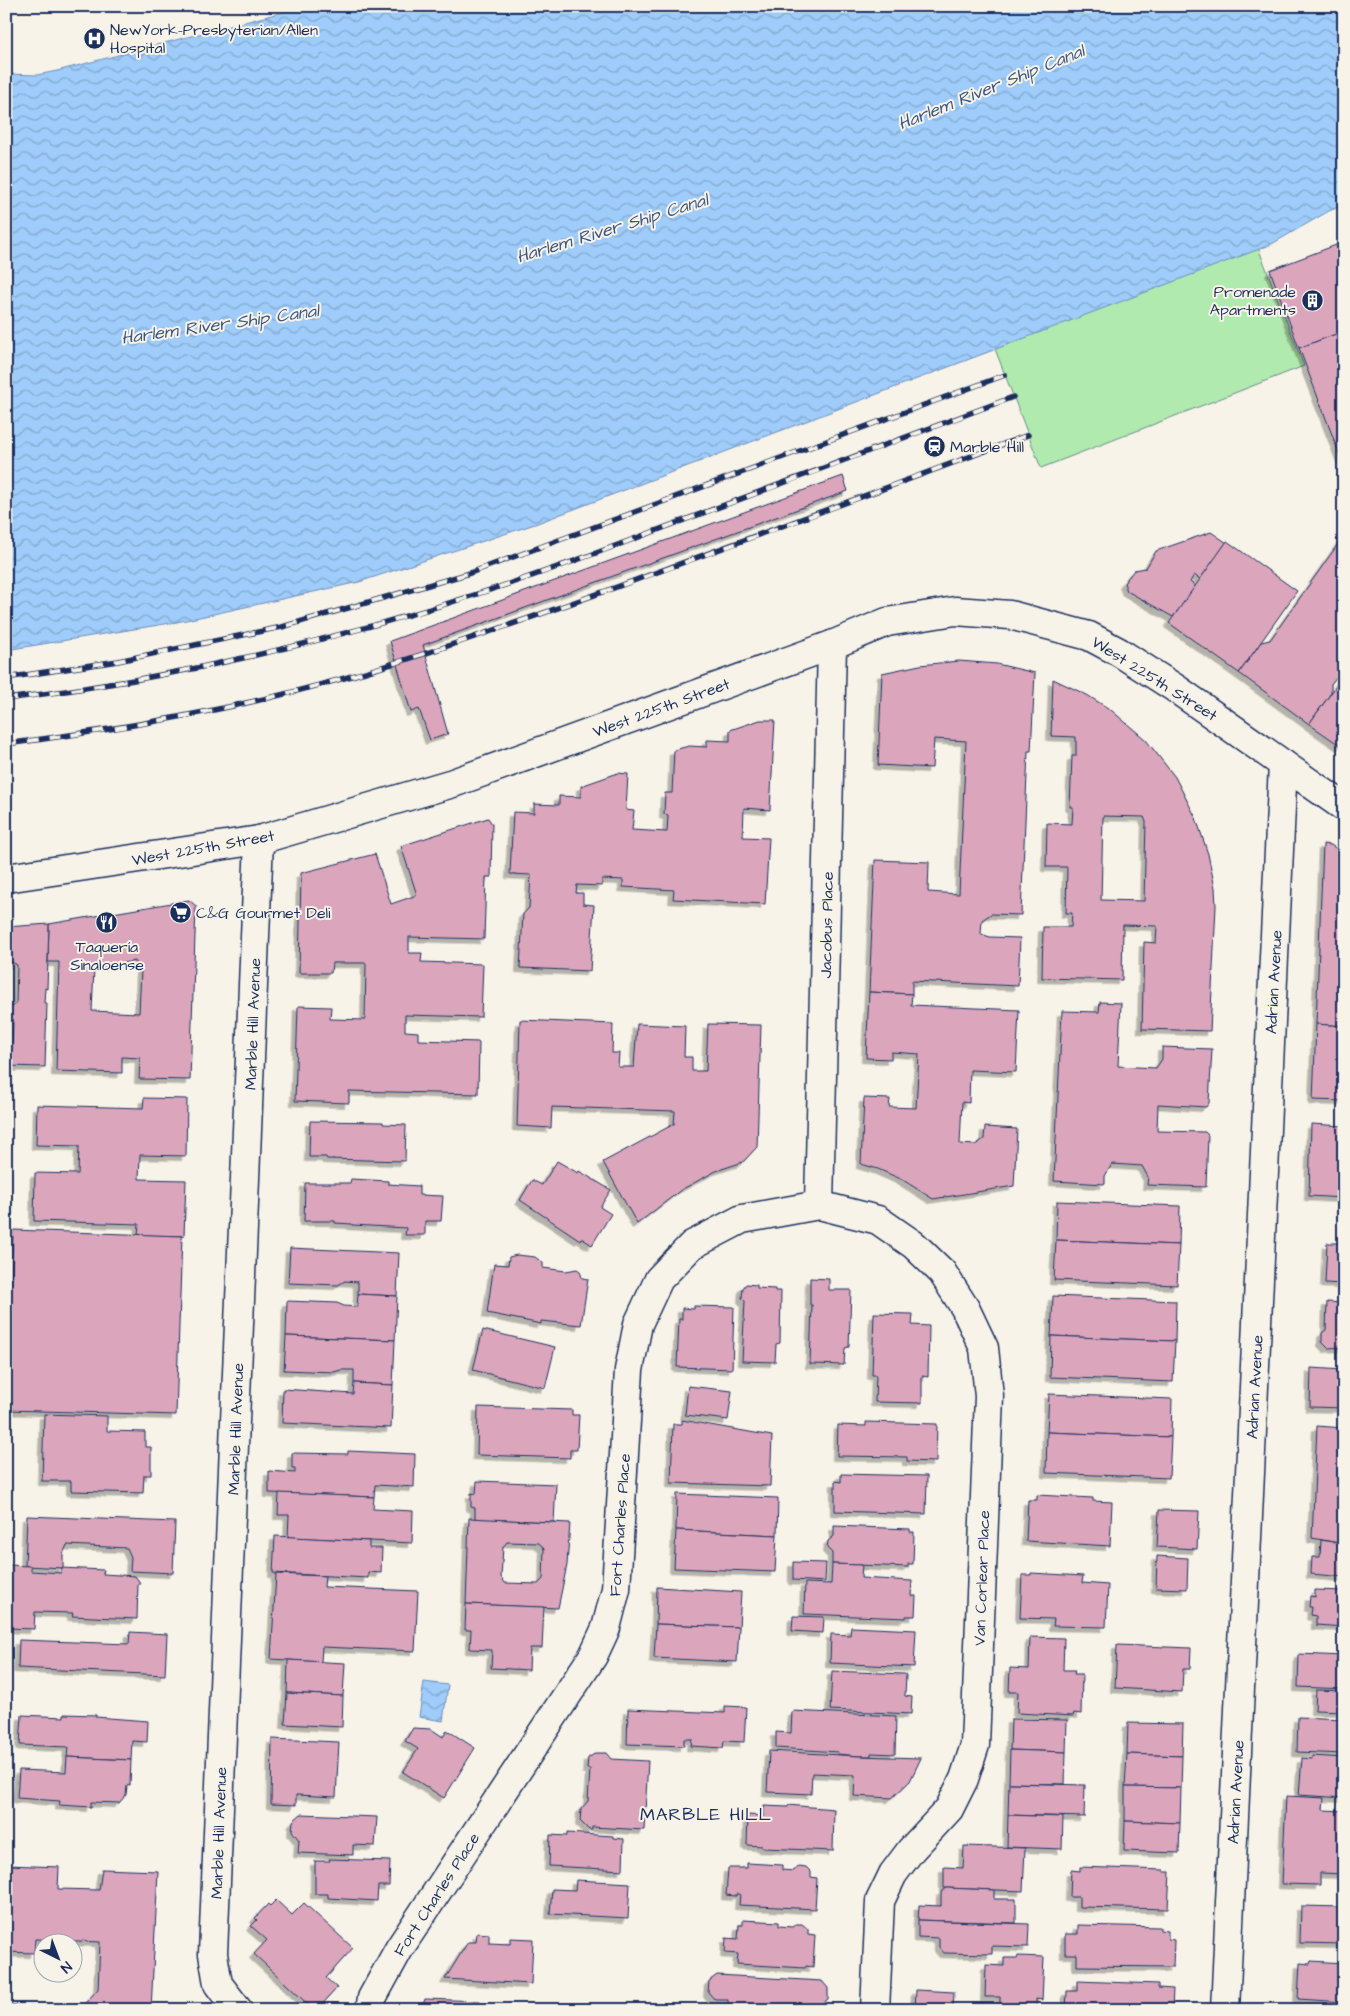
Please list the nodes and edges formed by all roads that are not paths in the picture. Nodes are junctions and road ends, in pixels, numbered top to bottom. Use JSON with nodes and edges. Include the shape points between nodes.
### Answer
{"nodes":[{"id":1,"x":832,"y":644,"type":"junction"},
{"id":2,"x":1283,"y":764,"type":"junction"},
{"id":3,"x":1344,"y":807,"type":"edge"},
{"id":4,"x":259,"y":840,"type":"junction"},
{"id":5,"x":6,"y":878,"type":"edge"},
{"id":6,"x":819,"y":1206,"type":"junction"},
{"id":7,"x":238,"y":2010,"type":"edge"},
{"id":8,"x":370,"y":2010,"type":"edge"},
{"id":9,"x":875,"y":2010,"type":"edge"},
{"id":10,"x":1225,"y":2010,"type":"edge"}],
"edges":[{"from":1,"to":2,"type":"street","name":"West 225th Street","via":[[887,622],[955,611],[1010,615],[1089,636],[1183,694]]},
{"from":1,"to":4,"type":"street","name":"West 225th Street","via":[[453,783]]},
{"from":1,"to":6,"type":"street","name":"Jacobus Place"},
{"from":2,"to":3,"type":"street","name":"West 225th Street"},
{"from":2,"to":10,"type":"street","name":"Adrian Avenue"},
{"from":4,"to":5,"type":"street","name":"West 225th Street"},
{"from":4,"to":7,"type":"street","name":"Marble Hill Avenue","via":[[212,1954],[218,1984]]},
{"from":6,"to":8,"type":"street","name":"Fort Charles Place","via":[[742,1219],[692,1245],[659,1279],[638,1324],[629,1370],[616,1589],[606,1628],[593,1656],[399,1949],[372,1998]]},
{"from":6,"to":9,"type":"street","name":"Van Corlear Place","via":[[878,1220],[914,1245],[942,1272],[965,1308],[984,1348],[988,1396],[975,1745],[964,1779],[949,1809],[893,1874],[880,1901]]}]}
